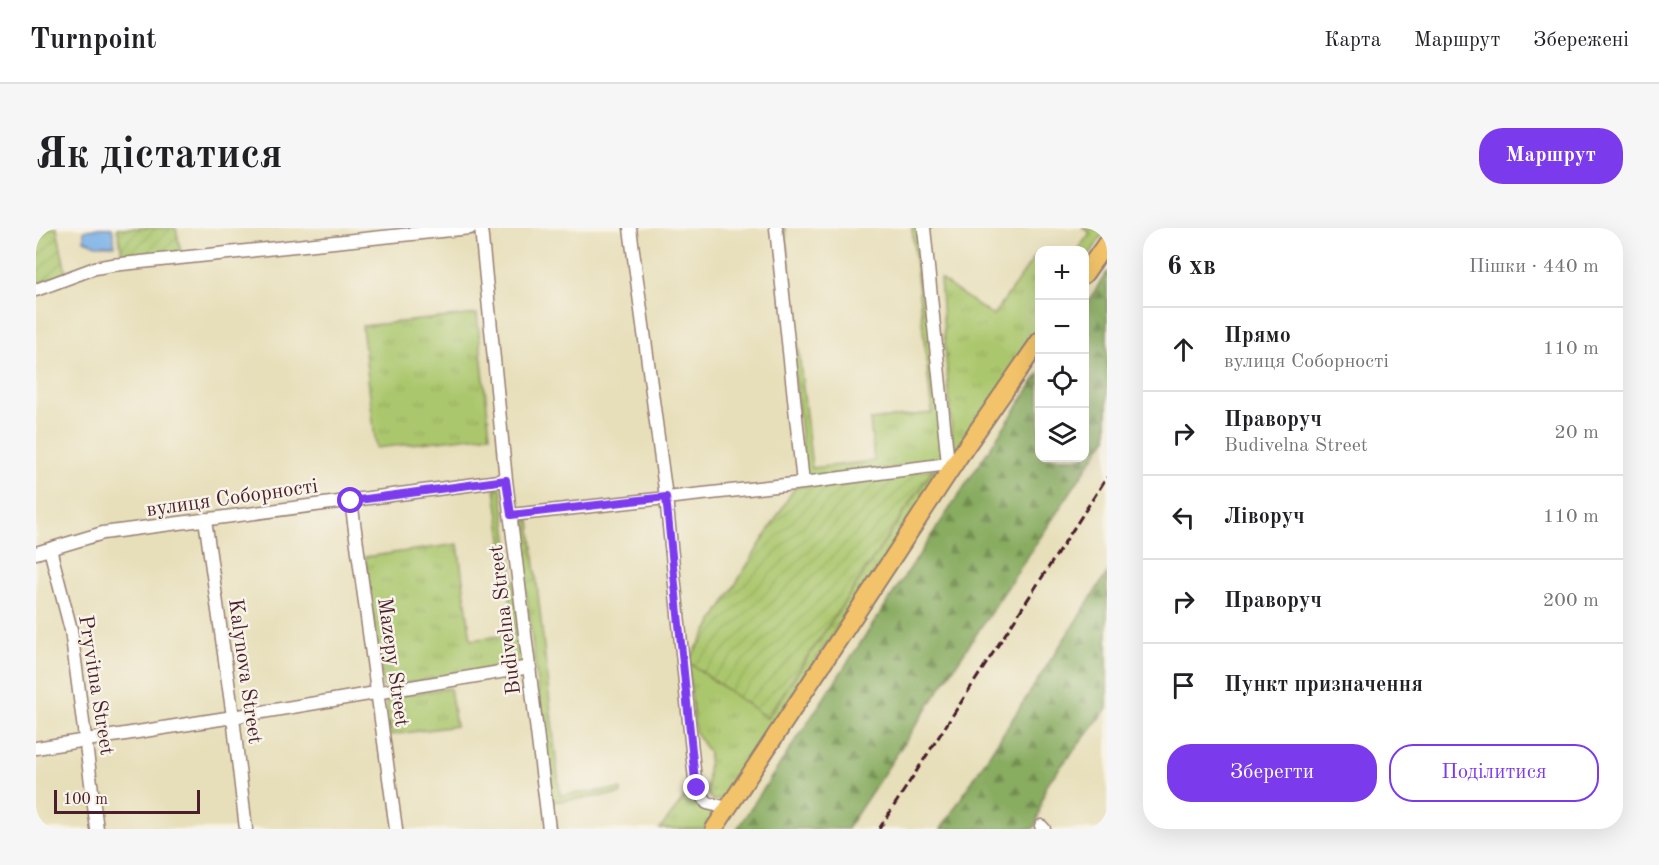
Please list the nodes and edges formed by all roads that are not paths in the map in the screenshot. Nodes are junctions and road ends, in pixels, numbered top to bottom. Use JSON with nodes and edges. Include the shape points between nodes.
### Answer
{"nodes":[{"id":1,"x":470,"y":228,"type":"edge"},
{"id":2,"x":481,"y":228,"type":"edge"},
{"id":3,"x":630,"y":228,"type":"edge"},
{"id":4,"x":776,"y":228,"type":"edge"},
{"id":5,"x":924,"y":228,"type":"edge"},
{"id":6,"x":1107,"y":242,"type":"edge"},
{"id":7,"x":1089,"y":267,"type":"edge"},
{"id":8,"x":36,"y":290,"type":"edge"},
{"id":9,"x":1035,"y":347,"type":"edge"},
{"id":10,"x":954,"y":460,"type":"junction"},
{"id":11,"x":506,"y":480,"type":"junction"},
{"id":12,"x":803,"y":483,"type":"junction"},
{"id":13,"x":666,"y":497,"type":"junction"},
{"id":14,"x":351,"y":501,"type":"junction"},
{"id":15,"x":511,"y":515,"type":"junction"},
{"id":16,"x":205,"y":519,"type":"junction"},
{"id":17,"x":50,"y":549,"type":"junction"},
{"id":18,"x":36,"y":553,"type":"edge"},
{"id":19,"x":530,"y":667,"type":"junction"},
{"id":20,"x":379,"y":693,"type":"junction"},
{"id":21,"x":233,"y":717,"type":"junction"},
{"id":22,"x":87,"y":741,"type":"junction"},
{"id":23,"x":36,"y":748,"type":"edge"},
{"id":24,"x":728,"y":808,"type":"junction"},
{"id":25,"x":97,"y":829,"type":"edge"},
{"id":26,"x":246,"y":829,"type":"edge"},
{"id":27,"x":396,"y":829,"type":"edge"},
{"id":28,"x":549,"y":829,"type":"edge"},
{"id":29,"x":714,"y":829,"type":"edge"}],
"edges":[{"from":1,"to":8,"type":"street","via":[[112,265]]},
{"from":2,"to":11,"type":"street","name":"Budivelna Street"},
{"from":3,"to":13,"type":"street"},
{"from":4,"to":12,"type":"street"},
{"from":5,"to":10,"type":"street"},
{"from":6,"to":7,"type":"main road"},
{"from":9,"to":10,"type":"main road"},
{"from":10,"to":12,"type":"street"},
{"from":10,"to":24,"type":"main road"},
{"from":11,"to":14,"type":"street","name":"вулиця Соборності"},
{"from":11,"to":15,"type":"street","name":"Budivelna Street"},
{"from":12,"to":13,"type":"street"},
{"from":13,"to":15,"type":"street"},
{"from":13,"to":24,"type":"street","via":[[695,780],[707,803]]},
{"from":14,"to":16,"type":"street","name":"вулиця Соборності"},
{"from":14,"to":20,"type":"street","name":"Mazepy Street"},
{"from":15,"to":19,"type":"street","name":"Budivelna Street"},
{"from":16,"to":17,"type":"street","name":"вулиця Соборності","via":[[103,534]]},
{"from":16,"to":21,"type":"street","name":"Kalynova Street"},
{"from":17,"to":18,"type":"street","name":"вулиця Соборності"},
{"from":17,"to":22,"type":"street","name":"Pryvitna Street","via":[[71,630]]},
{"from":19,"to":20,"type":"street"},
{"from":19,"to":28,"type":"street","name":"Budivelna Street"},
{"from":20,"to":21,"type":"street"},
{"from":20,"to":27,"type":"street","name":"Mazepy Street"},
{"from":21,"to":22,"type":"street"},
{"from":21,"to":26,"type":"street","name":"Kalynova Street"},
{"from":22,"to":23,"type":"street"},
{"from":22,"to":25,"type":"street","name":"Pryvitna Street"},
{"from":24,"to":29,"type":"main road"}]}
